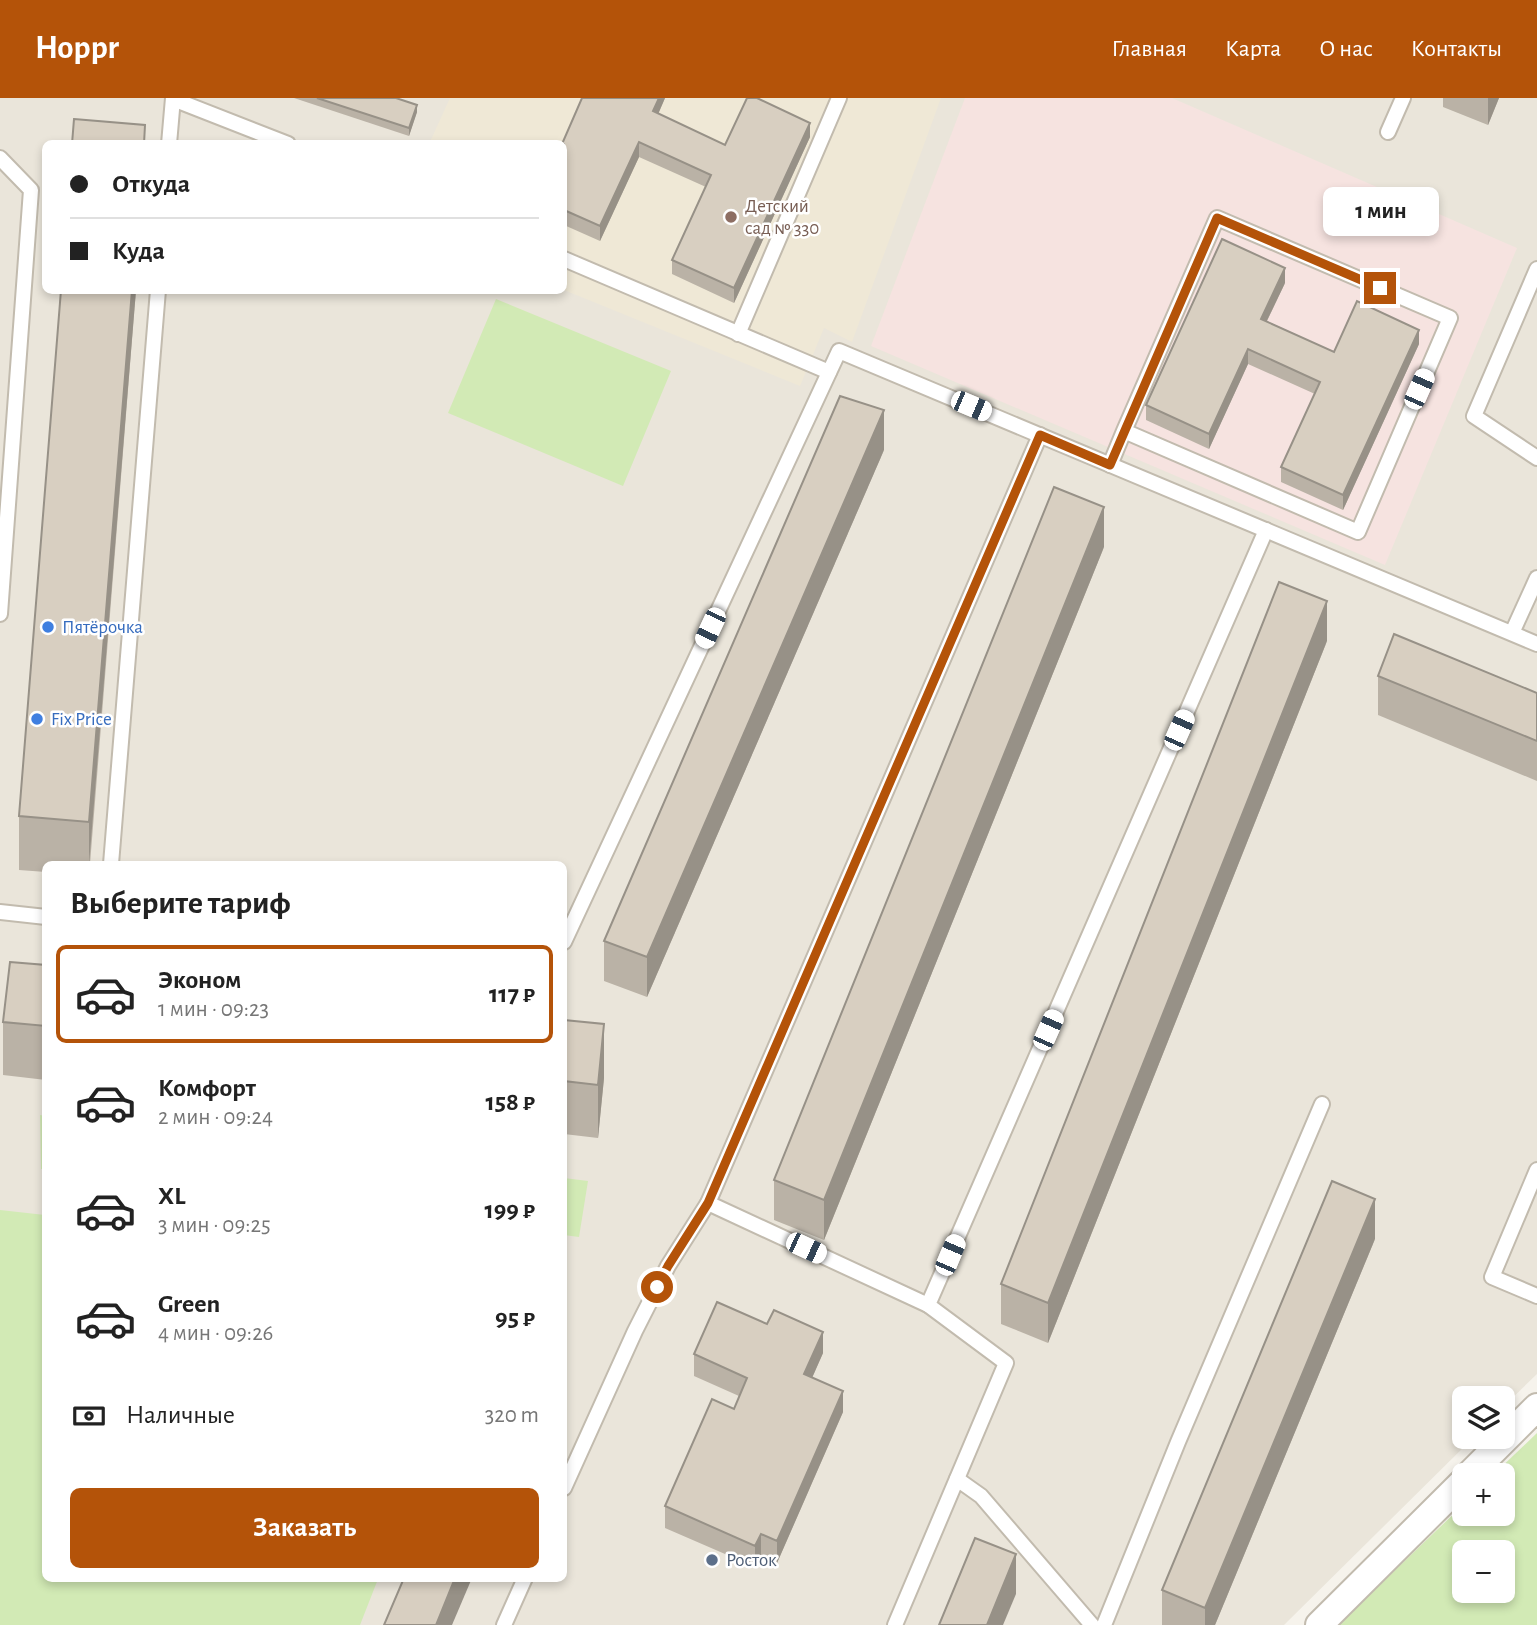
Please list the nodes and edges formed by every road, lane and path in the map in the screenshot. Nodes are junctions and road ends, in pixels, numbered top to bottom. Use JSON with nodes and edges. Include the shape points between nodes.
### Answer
{"nodes":[{"id":1,"x":173,"y":98,"type":"edge"},
{"id":2,"x":839,"y":98,"type":"edge"},
{"id":3,"x":1403,"y":98,"type":"edge"},
{"id":4,"x":1388,"y":132,"type":"dead end"},
{"id":5,"x":169,"y":140,"type":"edge"},
{"id":6,"x":278,"y":140,"type":"edge"},
{"id":7,"x":0,"y":158,"type":"edge"},
{"id":8,"x":567,"y":261,"type":"edge"},
{"id":9,"x":1537,"y":270,"type":"edge"},
{"id":10,"x":158,"y":294,"type":"edge"},
{"id":11,"x":738,"y":334,"type":"junction"},
{"id":12,"x":829,"y":372,"type":"junction"},
{"id":13,"x":1124,"y":431,"type":"junction"},
{"id":14,"x":1040,"y":435,"type":"junction"},
{"id":15,"x":1537,"y":458,"type":"edge"},
{"id":16,"x":1110,"y":465,"type":"junction"},
{"id":17,"x":1266,"y":530,"type":"junction"},
{"id":18,"x":1537,"y":578,"type":"edge"},
{"id":19,"x":0,"y":614,"type":"edge"},
{"id":20,"x":1512,"y":633,"type":"junction"},
{"id":21,"x":1537,"y":644,"type":"edge"},
{"id":22,"x":111,"y":861,"type":"edge"},
{"id":23,"x":0,"y":912,"type":"edge"},
{"id":24,"x":42,"y":917,"type":"edge"},
{"id":25,"x":567,"y":937,"type":"edge"},
{"id":26,"x":1322,"y":1104,"type":"dead end"},
{"id":27,"x":1537,"y":1170,"type":"edge"},
{"id":28,"x":708,"y":1203,"type":"junction"},
{"id":29,"x":1537,"y":1296,"type":"edge"},
{"id":30,"x":928,"y":1305,"type":"junction"},
{"id":31,"x":1537,"y":1407,"type":"edge"},
{"id":32,"x":1481,"y":1463,"type":"edge"},
{"id":33,"x":957,"y":1479,"type":"junction"},
{"id":34,"x":567,"y":1481,"type":"edge"},
{"id":35,"x":1452,"y":1493,"type":"edge"},
{"id":36,"x":523,"y":1582,"type":"edge"},
{"id":37,"x":504,"y":1625,"type":"edge"},
{"id":38,"x":895,"y":1625,"type":"edge"},
{"id":39,"x":1092,"y":1625,"type":"edge"},
{"id":40,"x":1104,"y":1625,"type":"edge"},
{"id":41,"x":1319,"y":1625,"type":"edge"}],
"edges":[{"from":1,"to":5,"type":"lane"},
{"from":1,"to":6,"type":"lane"},
{"from":2,"to":11,"type":"lane"},
{"from":3,"to":4,"type":"lane"},
{"from":7,"to":19,"type":"lane","via":[[31,190]]},
{"from":8,"to":11,"type":"lane"},
{"from":9,"to":15,"type":"lane","via":[[1474,416]]},
{"from":10,"to":22,"type":"lane"},
{"from":11,"to":12,"type":"lane"},
{"from":12,"to":14,"type":"lane","via":[[839,351]]},
{"from":12,"to":25,"type":"lane"},
{"from":13,"to":13,"type":"lane","via":[[1217,218],[1450,318],[1357,532]]},
{"from":13,"to":16,"type":"lane"},
{"from":14,"to":16,"type":"lane"},
{"from":14,"to":28,"type":"lane"},
{"from":16,"to":17,"type":"lane"},
{"from":17,"to":20,"type":"lane"},
{"from":17,"to":30,"type":"lane"},
{"from":18,"to":20,"type":"lane"},
{"from":20,"to":21,"type":"lane"},
{"from":23,"to":24,"type":"lane"},
{"from":26,"to":40,"type":"lane"},
{"from":27,"to":29,"type":"lane","via":[[1492,1277]]},
{"from":28,"to":30,"type":"lane"},
{"from":28,"to":34,"type":"lane","via":[[668,1266]]},
{"from":30,"to":33,"type":"lane","via":[[1006,1363]]},
{"from":31,"to":32,"type":"street"},
{"from":33,"to":38,"type":"lane"},
{"from":33,"to":39,"type":"lane","via":[[981,1496]]},
{"from":35,"to":41,"type":"street"},
{"from":36,"to":37,"type":"lane"}]}
